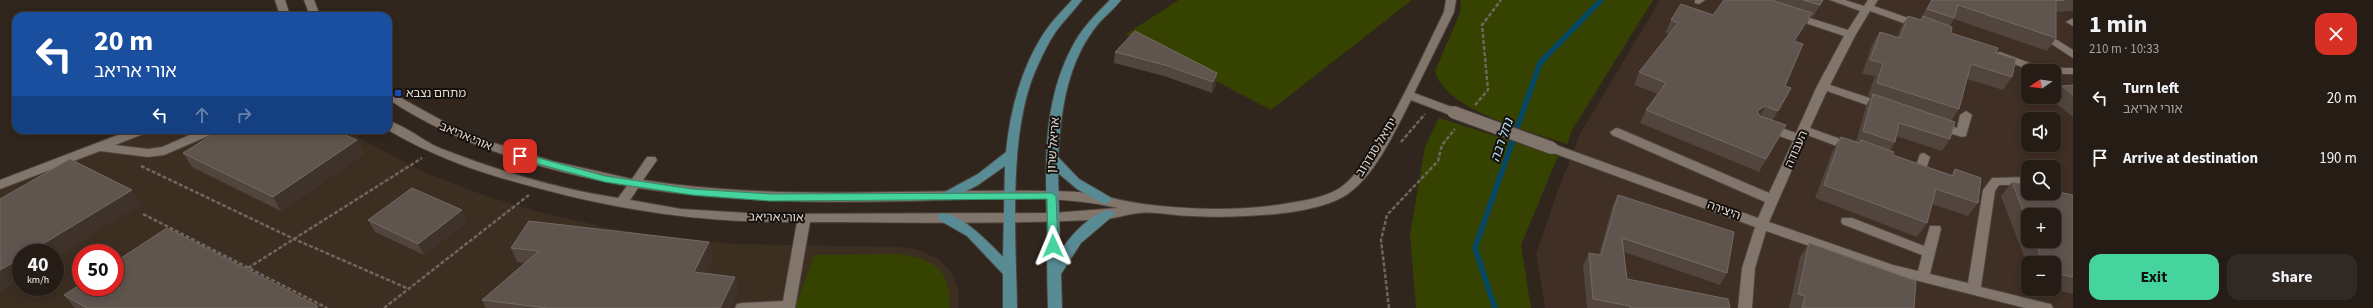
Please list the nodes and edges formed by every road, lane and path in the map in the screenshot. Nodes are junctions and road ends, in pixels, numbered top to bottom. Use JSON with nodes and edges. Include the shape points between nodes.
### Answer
{"nodes":[{"id":1,"x":280,"y":0,"type":"edge"},
{"id":2,"x":309,"y":0,"type":"edge"},
{"id":3,"x":1077,"y":0,"type":"edge"},
{"id":4,"x":1116,"y":0,"type":"edge"},
{"id":5,"x":1451,"y":0,"type":"edge"},
{"id":6,"x":1501,"y":0,"type":"edge"},
{"id":7,"x":1835,"y":0,"type":"edge"},
{"id":8,"x":1869,"y":6,"type":"edge"},
{"id":9,"x":284,"y":12,"type":"edge"},
{"id":10,"x":314,"y":12,"type":"edge"},
{"id":11,"x":1781,"y":12,"type":"edge"},
{"id":12,"x":1933,"y":31,"type":"edge"},
{"id":13,"x":1849,"y":34,"type":"junction"},
{"id":14,"x":2054,"y":41,"type":"edge"},
{"id":15,"x":1991,"y":52,"type":"edge"},
{"id":16,"x":2073,"y":55,"type":"edge"},
{"id":17,"x":2023,"y":64,"type":"edge"},
{"id":18,"x":2073,"y":70,"type":"edge"},
{"id":19,"x":2061,"y":71,"type":"edge"},
{"id":20,"x":1823,"y":86,"type":"junction"},
{"id":21,"x":1408,"y":95,"type":"junction"},
{"id":22,"x":392,"y":96,"type":"edge"},
{"id":23,"x":1472,"y":108,"type":"dead end"},
{"id":24,"x":1896,"y":111,"type":"edge"},
{"id":25,"x":1966,"y":115,"type":"dead end"},
{"id":26,"x":1925,"y":121,"type":"edge"},
{"id":27,"x":1758,"y":124,"type":"edge"},
{"id":28,"x":392,"y":126,"type":"edge"},
{"id":29,"x":1457,"y":127,"type":"dead end"},
{"id":30,"x":1616,"y":132,"type":"dead end"},
{"id":31,"x":131,"y":134,"type":"edge"},
{"id":32,"x":202,"y":134,"type":"edge"},
{"id":33,"x":1802,"y":135,"type":"junction"},
{"id":34,"x":99,"y":146,"type":"junction"},
{"id":35,"x":435,"y":150,"type":"junction"},
{"id":36,"x":1862,"y":151,"type":"edge"},
{"id":37,"x":1013,"y":152,"type":"junction"},
{"id":38,"x":1051,"y":156,"type":"junction"},
{"id":39,"x":1924,"y":157,"type":"dead end"},
{"id":40,"x":651,"y":160,"type":"dead end"},
{"id":41,"x":135,"y":164,"type":"dead end"},
{"id":42,"x":1899,"y":164,"type":"edge"},
{"id":43,"x":2021,"y":181,"type":"edge"},
{"id":44,"x":0,"y":185,"type":"edge"},
{"id":45,"x":542,"y":185,"type":"junction"},
{"id":46,"x":634,"y":185,"type":"junction"},
{"id":47,"x":947,"y":196,"type":"junction"},
{"id":48,"x":1011,"y":196,"type":"junction"},
{"id":49,"x":1052,"y":196,"type":"junction"},
{"id":50,"x":1106,"y":200,"type":"junction"},
{"id":51,"x":1773,"y":200,"type":"junction"},
{"id":52,"x":621,"y":204,"type":"junction"},
{"id":53,"x":1141,"y":208,"type":"junction"},
{"id":54,"x":143,"y":214,"type":"dead end"},
{"id":55,"x":1109,"y":214,"type":"junction"},
{"id":56,"x":944,"y":217,"type":"junction"},
{"id":57,"x":1011,"y":217,"type":"junction"},
{"id":58,"x":1053,"y":217,"type":"junction"},
{"id":59,"x":804,"y":218,"type":"junction"},
{"id":60,"x":1846,"y":222,"type":"dead end"},
{"id":61,"x":1764,"y":225,"type":"junction"},
{"id":62,"x":1935,"y":229,"type":"dead end"},
{"id":63,"x":294,"y":239,"type":"junction"},
{"id":64,"x":1929,"y":253,"type":"junction"},
{"id":65,"x":248,"y":268,"type":"junction"},
{"id":66,"x":1010,"y":273,"type":"junction"},
{"id":67,"x":1054,"y":275,"type":"junction"},
{"id":68,"x":1923,"y":277,"type":"junction"},
{"id":69,"x":409,"y":289,"type":"junction"},
{"id":70,"x":1974,"y":290,"type":"junction"},
{"id":71,"x":2010,"y":303,"type":"edge"},
{"id":72,"x":327,"y":308,"type":"edge"},
{"id":73,"x":384,"y":308,"type":"edge"},
{"id":74,"x":742,"y":308,"type":"edge"},
{"id":75,"x":1010,"y":308,"type":"edge"},
{"id":76,"x":1055,"y":308,"type":"edge"},
{"id":77,"x":1389,"y":308,"type":"edge"},
{"id":78,"x":1745,"y":308,"type":"edge"},
{"id":79,"x":2046,"y":308,"type":"edge"}],
"edges":[{"from":1,"to":9,"type":"street"},
{"from":2,"to":10,"type":"street"},
{"from":3,"to":37,"type":"main road","via":[[1042,44],[1028,74],[1017,114]]},
{"from":4,"to":38,"type":"main road","name":"אריאל שרון","via":[[1095,20],[1075,50],[1063,78],[1054,117]]},
{"from":5,"to":21,"type":"street","name":"יחיאל סנדרוב","via":[[1449,12]]},
{"from":6,"to":23,"type":"path","via":[[1482,25],[1488,90]]},
{"from":7,"to":8,"type":"street"},
{"from":8,"to":12,"type":"street"},
{"from":8,"to":13,"type":"street","name":"העבודה"},
{"from":11,"to":13,"type":"street"},
{"from":13,"to":20,"type":"street","name":"העבודה"},
{"from":14,"to":16,"type":"street"},
{"from":15,"to":17,"type":"street"},
{"from":18,"to":19,"type":"street"},
{"from":20,"to":24,"type":"street"},
{"from":20,"to":33,"type":"street","name":"העבודה"},
{"from":21,"to":53,"type":"street","name":"יחיאל סנדרוב","via":[[1365,168],[1348,190],[1314,204],[1274,209],[1226,213]]},
{"from":21,"to":61,"type":"street","name":"היצירה","bridge":true},
{"from":22,"to":46,"type":"street","name":"אורי אריאב","via":[[447,130],[505,152]]},
{"from":25,"to":26,"type":"street","via":[[1962,133]]},
{"from":27,"to":33,"type":"street"},
{"from":28,"to":35,"type":"street","name":"אורי אריאב"},
{"from":29,"to":77,"type":"path","via":[[1442,145],[1438,162],[1387,215],[1381,240]]},
{"from":30,"to":51,"type":"street"},
{"from":31,"to":34,"type":"street"},
{"from":32,"to":34,"type":"street","via":[[164,150],[148,153]]},
{"from":33,"to":36,"type":"street"},
{"from":33,"to":51,"type":"street","name":"העבודה"},
{"from":34,"to":44,"type":"street"},
{"from":35,"to":45,"type":"street","name":"אורי אריאב","via":[[485,170]]},
{"from":35,"to":63,"type":"path"},
{"from":37,"to":47,"type":"main road","via":[[996,170]]},
{"from":37,"to":48,"type":"main road"},
{"from":38,"to":49,"type":"main road","name":"אריאל שרון"},
{"from":38,"to":50,"type":"main road","via":[[1076,185]]},
{"from":39,"to":42,"type":"street","via":[[1920,172]]},
{"from":40,"to":46,"type":"street"},
{"from":41,"to":63,"type":"path"},
{"from":43,"to":70,"type":"street","via":[[1996,181],[1989,190]]},
{"from":45,"to":52,"type":"street","name":"אורי אריאב"},
{"from":45,"to":69,"type":"path"},
{"from":46,"to":47,"type":"street","name":"אורי אריאב","via":[[770,197]]},
{"from":46,"to":52,"type":"street"},
{"from":47,"to":48,"type":"street","name":"אורי אריאב"},
{"from":48,"to":49,"type":"street","name":"אורי אריאב"},
{"from":48,"to":57,"type":"main road"},
{"from":49,"to":50,"type":"street","name":"יחיאל סנדרוב"},
{"from":49,"to":58,"type":"main road","name":"אריאל שרון"},
{"from":50,"to":53,"type":"street","name":"יחיאל סנדרוב"},
{"from":51,"to":61,"type":"street","name":"העבודה"},
{"from":52,"to":59,"type":"street","name":"אורי אריאב","via":[[681,212]]},
{"from":53,"to":55,"type":"street","name":"יחיאל סנדרוב"},
{"from":54,"to":65,"type":"path"},
{"from":55,"to":58,"type":"street","name":"יחיאל סנדרוב"},
{"from":55,"to":67,"type":"main road","via":[[1082,232],[1071,244]]},
{"from":56,"to":57,"type":"street","name":"אורי אריאב"},
{"from":56,"to":59,"type":"street","name":"אורי אריאב"},
{"from":56,"to":66,"type":"main road","via":[[972,233]]},
{"from":57,"to":58,"type":"street","name":"יחיאל סנדרוב"},
{"from":57,"to":66,"type":"main road"},
{"from":58,"to":67,"type":"main road","name":"אריאל שרון"},
{"from":59,"to":74,"type":"street","via":[[789,306]]},
{"from":60,"to":64,"type":"street"},
{"from":61,"to":68,"type":"street","name":"היצירה"},
{"from":61,"to":78,"type":"street","name":"העבודה","via":[[1748,268]]},
{"from":62,"to":64,"type":"street"},
{"from":63,"to":65,"type":"path"},
{"from":63,"to":69,"type":"path"},
{"from":64,"to":68,"type":"street"},
{"from":65,"to":72,"type":"path"},
{"from":66,"to":75,"type":"main road"},
{"from":67,"to":76,"type":"main road","name":"אריאל שרון"},
{"from":68,"to":70,"type":"street","name":"היצירה"},
{"from":69,"to":73,"type":"path"},
{"from":70,"to":71,"type":"street","name":"היצירה"},
{"from":71,"to":79,"type":"street","name":"היצירה"}]}
